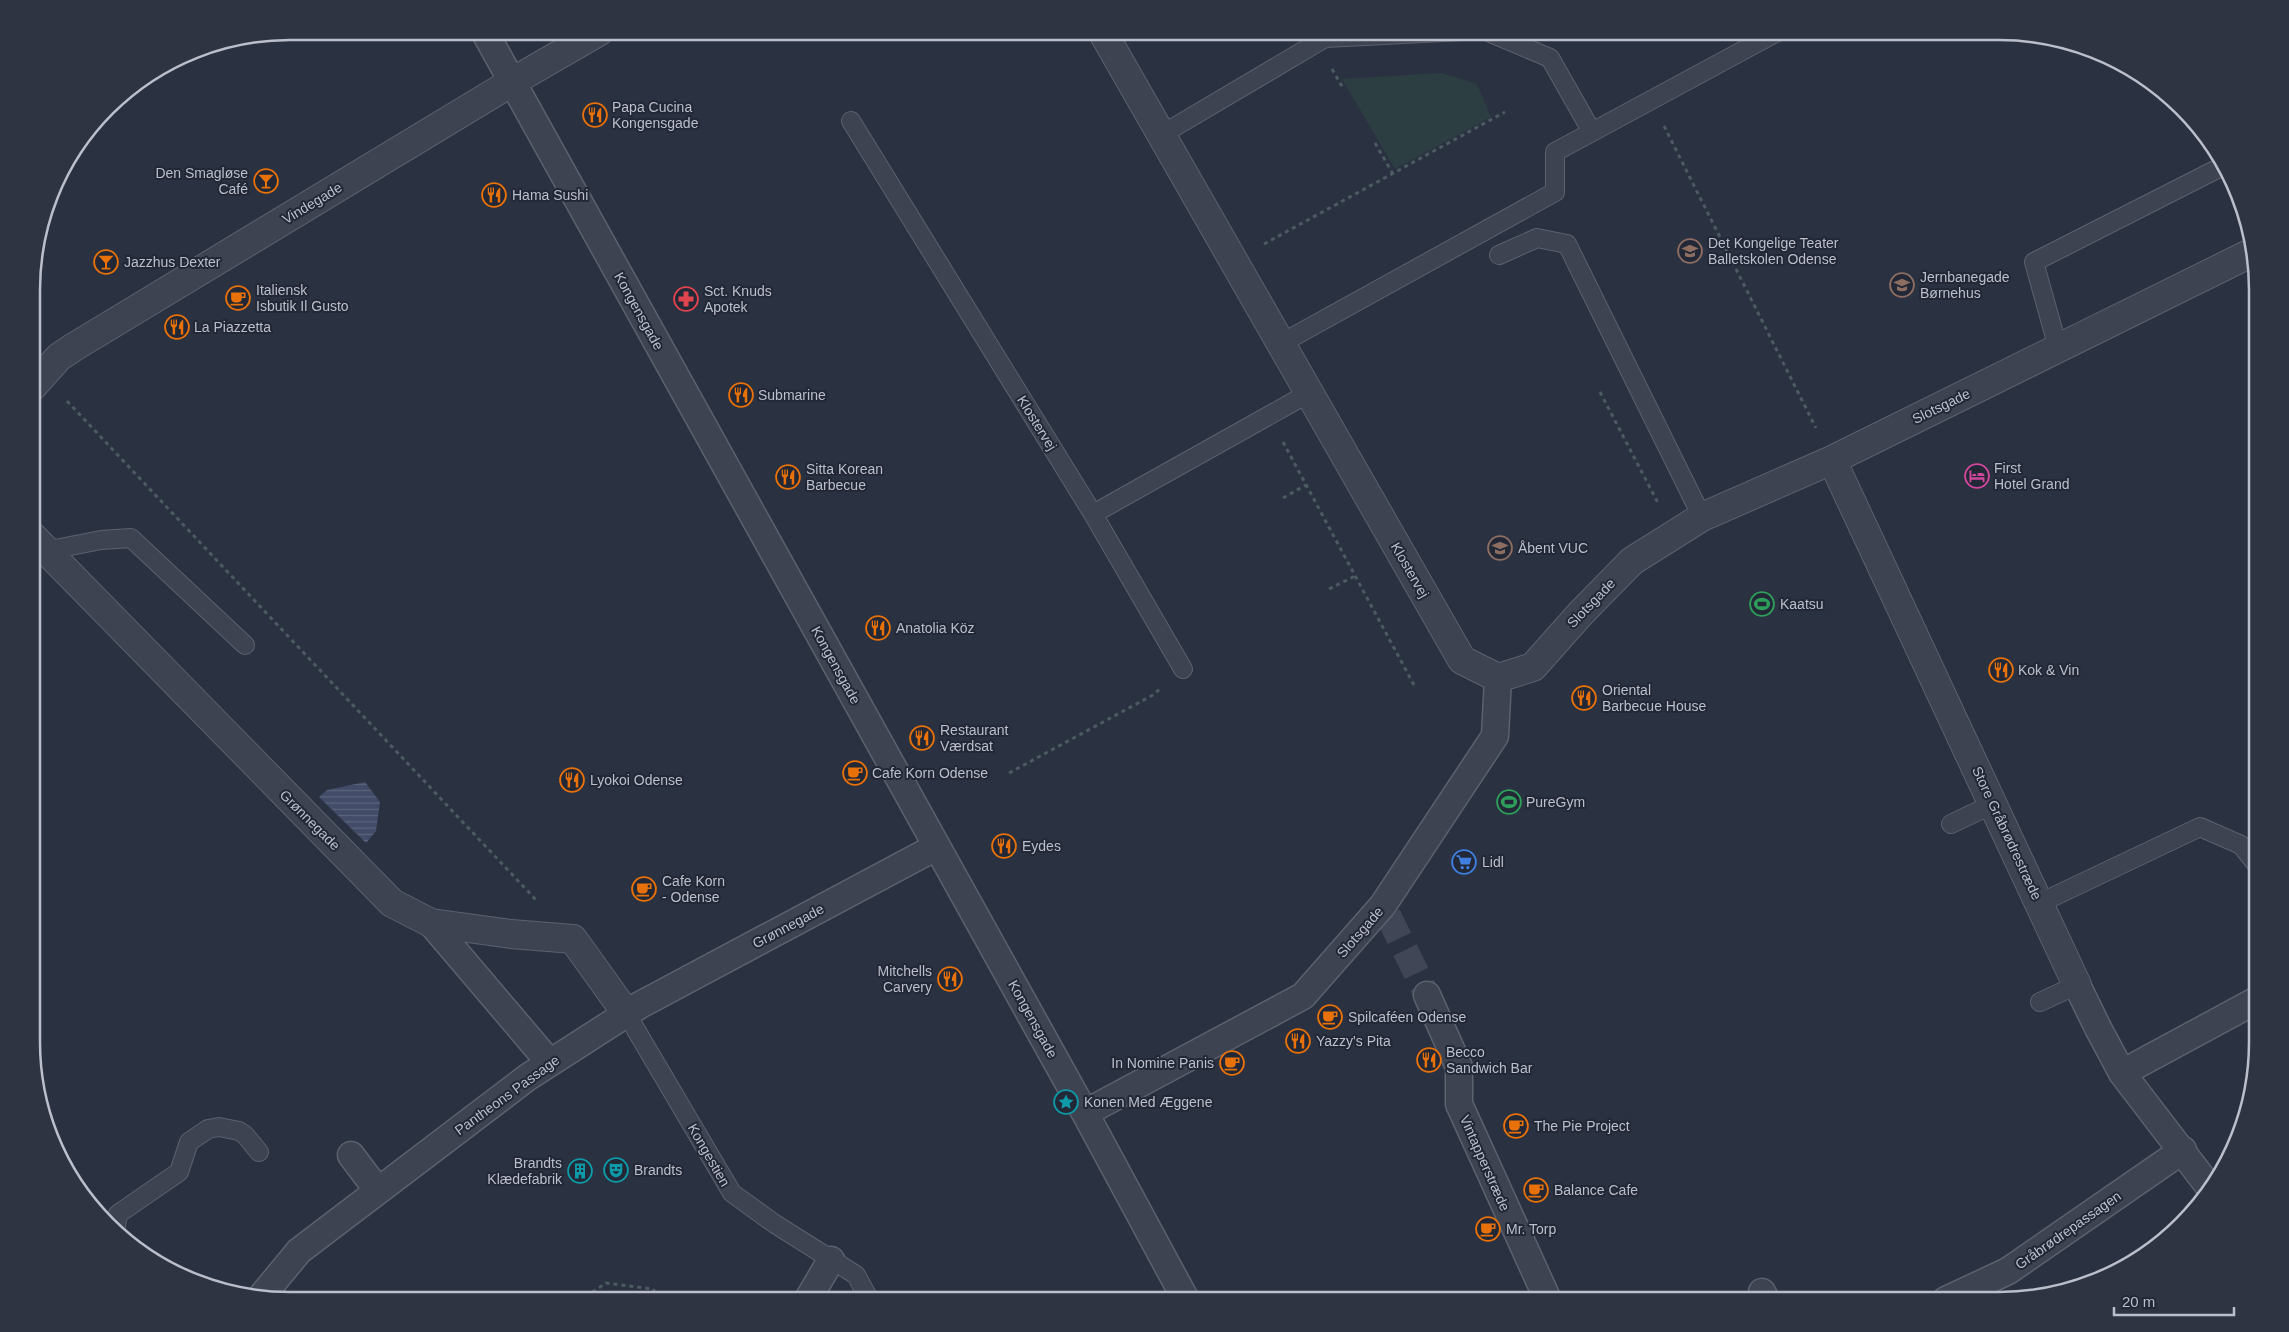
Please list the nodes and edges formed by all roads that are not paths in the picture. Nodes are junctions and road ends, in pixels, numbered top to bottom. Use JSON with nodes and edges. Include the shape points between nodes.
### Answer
{"nodes":[{"id":1,"x":489,"y":40,"type":"edge"},
{"id":2,"x":584,"y":40,"type":"edge"},
{"id":3,"x":1107,"y":40,"type":"edge"},
{"id":4,"x":1322,"y":40,"type":"edge"},
{"id":5,"x":1507,"y":40,"type":"edge"},
{"id":6,"x":1763,"y":40,"type":"edge"},
{"id":7,"x":512,"y":82,"type":"junction"},
{"id":8,"x":851,"y":121,"type":"dead end"},
{"id":9,"x":1592,"y":132,"type":"junction"},
{"id":10,"x":1161,"y":135,"type":"junction"},
{"id":11,"x":2217,"y":169,"type":"edge"},
{"id":12,"x":1499,"y":255,"type":"dead end"},
{"id":13,"x":2246,"y":255,"type":"edge"},
{"id":14,"x":1280,"y":344,"type":"junction"},
{"id":15,"x":2058,"y":348,"type":"junction"},
{"id":16,"x":40,"y":378,"type":"edge"},
{"id":17,"x":1309,"y":393,"type":"junction"},
{"id":18,"x":1832,"y":460,"type":"junction"},
{"id":19,"x":1093,"y":514,"type":"junction"},
{"id":20,"x":1702,"y":517,"type":"junction"},
{"id":21,"x":40,"y":544,"type":"edge"},
{"id":22,"x":40,"y":545,"type":"edge"},
{"id":23,"x":245,"y":645,"type":"dead end"},
{"id":24,"x":1182,"y":669,"type":"road end"},
{"id":25,"x":1498,"y":678,"type":"junction"},
{"id":26,"x":1993,"y":804,"type":"junction"},
{"id":27,"x":1951,"y":824,"type":"dead end"},
{"id":28,"x":936,"y":847,"type":"junction"},
{"id":29,"x":2249,"y":855,"type":"edge"},
{"id":30,"x":2040,"y":903,"type":"junction"},
{"id":31,"x":431,"y":924,"type":"junction"},
{"id":32,"x":2077,"y":985,"type":"junction"},
{"id":33,"x":1427,"y":995,"type":"tunnel mouth"},
{"id":34,"x":2040,"y":1002,"type":"dead end"},
{"id":35,"x":2249,"y":1004,"type":"edge"},
{"id":36,"x":633,"y":1009,"type":"junction"},
{"id":37,"x":550,"y":1063,"type":"junction"},
{"id":38,"x":2122,"y":1073,"type":"junction"},
{"id":39,"x":1085,"y":1113,"type":"junction"},
{"id":40,"x":2183,"y":1150,"type":"junction"},
{"id":41,"x":259,"y":1152,"type":"dead end"},
{"id":42,"x":352,"y":1155,"type":"dead end"},
{"id":43,"x":2206,"y":1182,"type":"edge"},
{"id":44,"x":378,"y":1191,"type":"junction"},
{"id":45,"x":117,"y":1222,"type":"edge"},
{"id":46,"x":831,"y":1260,"type":"junction"},
{"id":47,"x":266,"y":1291,"type":"edge"},
{"id":48,"x":812,"y":1292,"type":"edge"},
{"id":49,"x":865,"y":1292,"type":"edge"},
{"id":50,"x":1182,"y":1292,"type":"edge"},
{"id":51,"x":1544,"y":1292,"type":"edge"},
{"id":52,"x":1963,"y":1292,"type":"edge"}],
"edges":[{"from":1,"to":7,"type":"street","name":"Kongensgade"},
{"from":2,"to":7,"type":"street","name":"Vindegade"},
{"from":3,"to":10,"type":"street","name":"Klostervej"},
{"from":4,"to":10,"type":"lane"},
{"from":5,"to":9,"type":"lane","via":[[1550,58]]},
{"from":6,"to":9,"type":"lane"},
{"from":7,"to":16,"type":"street","name":"Vindegade","via":[[74,347],[59,357]]},
{"from":7,"to":28,"type":"street","name":"Kongensgade"},
{"from":8,"to":19,"type":"lane","name":"Klostervej"},
{"from":9,"to":14,"type":"lane","via":[[1555,152],[1555,192]]},
{"from":10,"to":14,"type":"street","name":"Klostervej"},
{"from":11,"to":15,"type":"lane","via":[[2034,262]]},
{"from":12,"to":20,"type":"lane","via":[[1537,238],[1567,244]]},
{"from":13,"to":15,"type":"street","name":"Slotsgade"},
{"from":14,"to":17,"type":"street","name":"Klostervej"},
{"from":15,"to":18,"type":"street","name":"Slotsgade"},
{"from":17,"to":19,"type":"lane"},
{"from":17,"to":25,"type":"street","name":"Klostervej","via":[[1462,660]]},
{"from":18,"to":20,"type":"street","name":"Slotsgade"},
{"from":18,"to":26,"type":"street","name":"Store Gråbrødrestræde"},
{"from":19,"to":24,"type":"lane","name":"Klostervej"},
{"from":20,"to":25,"type":"street","name":"Slotsgade","via":[[1632,561],[1533,667]]},
{"from":21,"to":23,"type":"lane","via":[[131,538]]},
{"from":22,"to":31,"type":"street","name":"Grønnegade","via":[[392,904]]},
{"from":25,"to":39,"type":"street","name":"Slotsgade","via":[[1495,736],[1386,910],[1303,996]]},
{"from":26,"to":27,"type":"lane"},
{"from":26,"to":30,"type":"street","name":"Store Gråbrødrestræde"},
{"from":28,"to":36,"type":"street","name":"Grønnegade"},
{"from":28,"to":39,"type":"street","name":"Kongensgade"},
{"from":29,"to":30,"type":"lane","via":[[2241,845],[2200,827]]},
{"from":30,"to":32,"type":"street","name":"Store Gråbrødrestræde"},
{"from":31,"to":36,"type":"street","name":"Grønnegade","via":[[572,939]]},
{"from":31,"to":37,"type":"street"},
{"from":32,"to":34,"type":"lane"},
{"from":32,"to":38,"type":"street","name":"Store Gråbrødrestræde"},
{"from":33,"to":51,"type":"street","name":"Vintapperstræde","via":[[1459,1067],[1459,1104]]},
{"from":35,"to":38,"type":"street"},
{"from":36,"to":37,"type":"street","name":"Pantheons Passage"},
{"from":36,"to":46,"type":"lane","name":"Kongestien","via":[[732,1193]]},
{"from":37,"to":44,"type":"street","name":"Pantheons Passage"},
{"from":38,"to":40,"type":"street","name":"Store Gråbrødrestræde"},
{"from":39,"to":50,"type":"street","name":"Kongensgade"},
{"from":40,"to":43,"type":"street","name":"Store Gråbrødrestræde"},
{"from":40,"to":52,"type":"street","name":"Gråbrødrepassagen","via":[[2008,1271]]},
{"from":41,"to":45,"type":"lane","via":[[245,1135],[232,1128],[208,1129],[189,1142],[179,1172],[118,1214]]},
{"from":42,"to":44,"type":"street"},
{"from":44,"to":47,"type":"street","name":"Pantheons Passage","via":[[299,1251]]},
{"from":46,"to":48,"type":"street"},
{"from":46,"to":49,"type":"lane","name":"Kongestien","via":[[856,1274]]}]}
